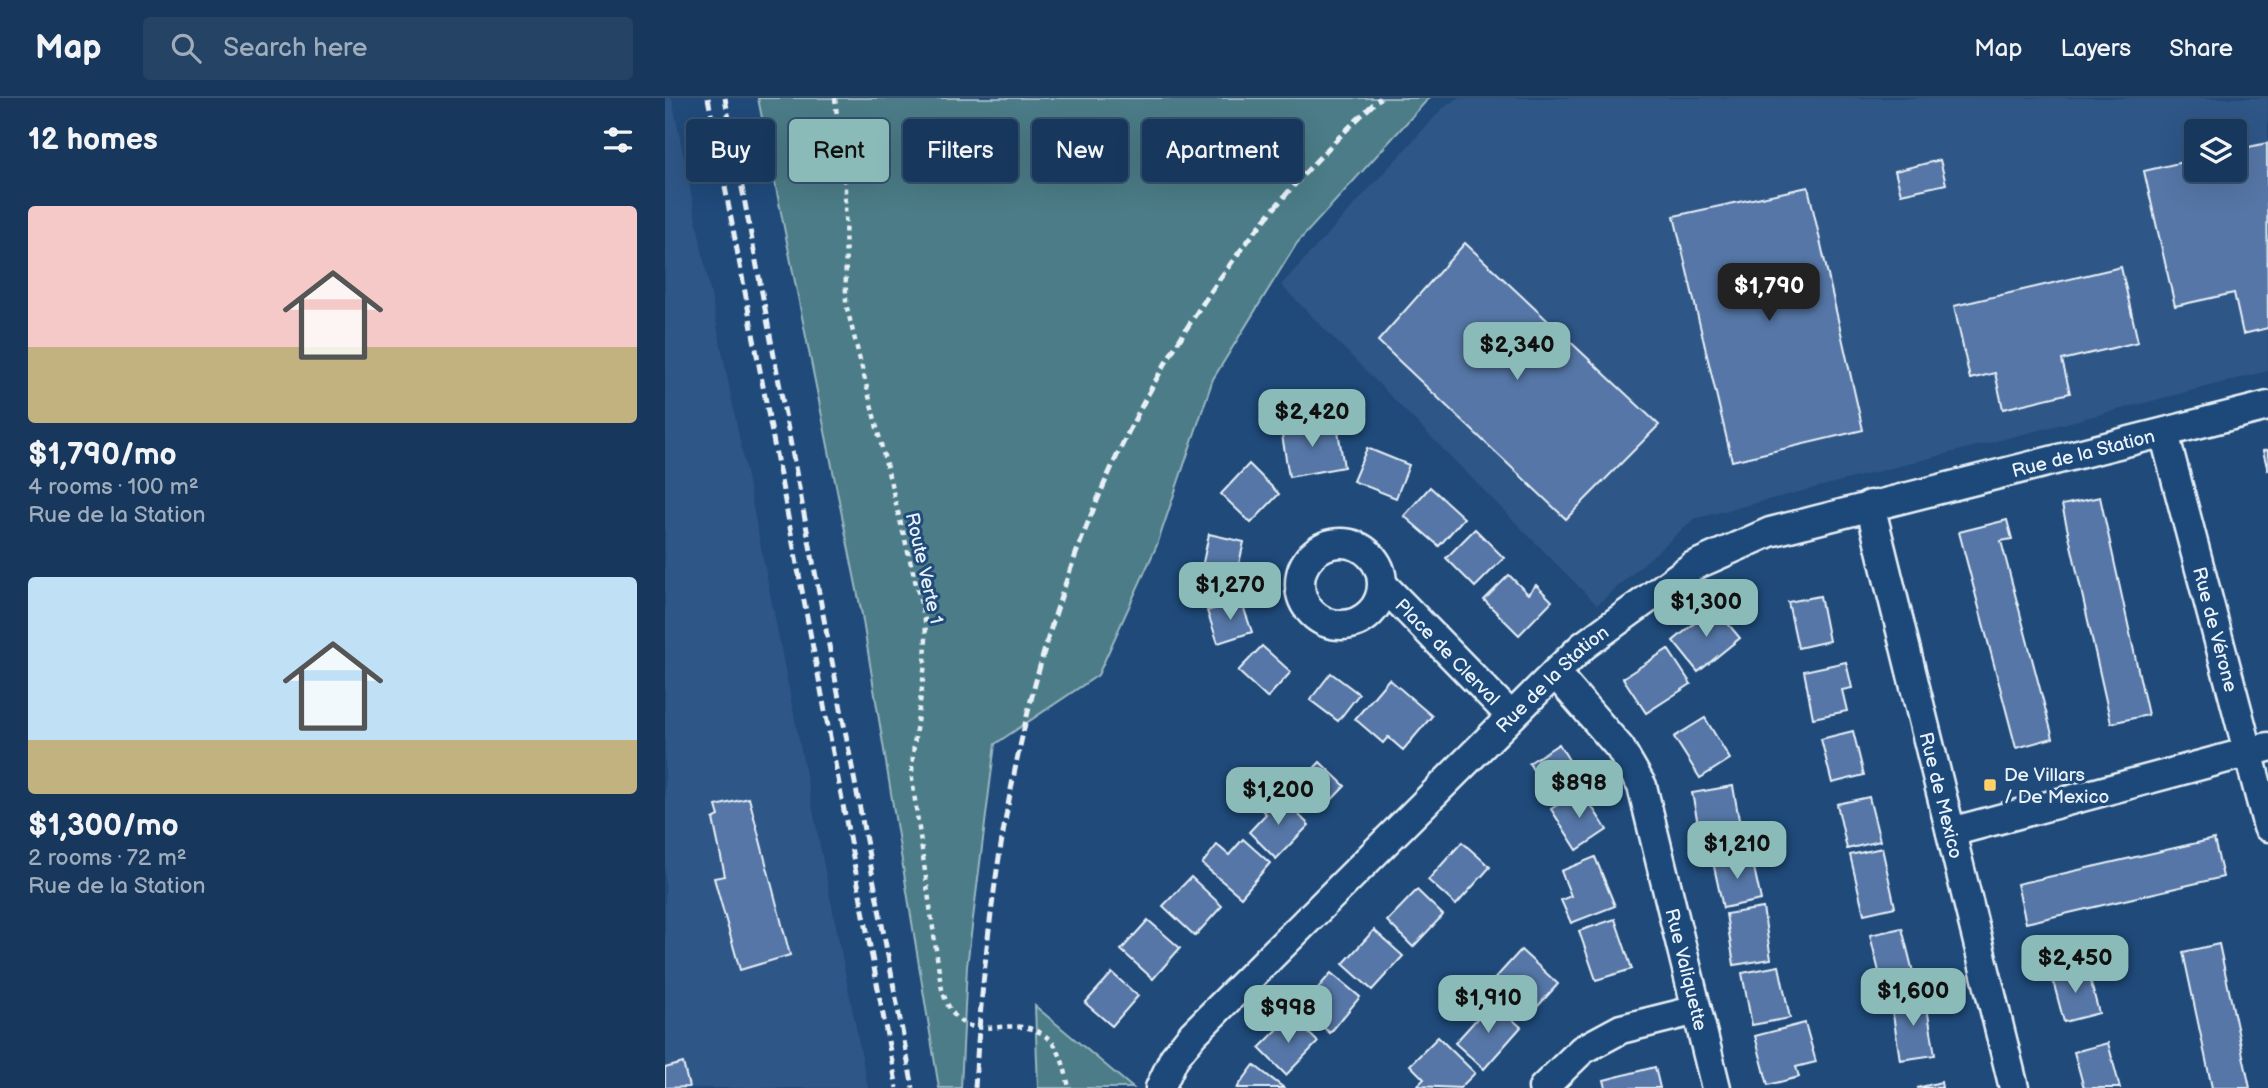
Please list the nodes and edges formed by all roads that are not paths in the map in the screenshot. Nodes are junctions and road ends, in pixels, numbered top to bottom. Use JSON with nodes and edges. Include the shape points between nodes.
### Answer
{"nodes":[{"id":1,"x":2268,"y":406,"type":"edge"},
{"id":2,"x":2164,"y":433,"type":"junction"},
{"id":3,"x":1870,"y":505,"type":"junction"},
{"id":4,"x":1383,"y":585,"type":"dead end"},
{"id":5,"x":1555,"y":673,"type":"junction"},
{"id":6,"x":1511,"y":716,"type":"junction"},
{"id":7,"x":2258,"y":750,"type":"edge"},
{"id":8,"x":2268,"y":827,"type":"edge"},
{"id":9,"x":1951,"y":832,"type":"junction"},
{"id":10,"x":1697,"y":1010,"type":"junction"},
{"id":11,"x":1160,"y":1088,"type":"edge"},
{"id":12,"x":1543,"y":1088,"type":"edge"},
{"id":13,"x":1716,"y":1088,"type":"edge"},
{"id":14,"x":2014,"y":1088,"type":"edge"}],
"edges":[{"from":1,"to":2,"type":"street","name":"Rue de la Station"},
{"from":2,"to":3,"type":"street","name":"Rue de la Station"},
{"from":2,"to":7,"type":"street","name":"Rue de Vérone"},
{"from":3,"to":5,"type":"street","name":"Rue de la Station","via":[[1770,532],[1693,566],[1583,646]]},
{"from":3,"to":9,"type":"street","name":"Rue de Mexico"},
{"from":4,"to":6,"type":"street","name":"Place de Clerval"},
{"from":5,"to":6,"type":"street","name":"Rue de la Station"},
{"from":5,"to":10,"type":"street","name":"Rue Valiquette","via":[[1620,748],[1642,786]]},
{"from":6,"to":11,"type":"street","name":"Rue de la Station","via":[[1193,1034],[1174,1058]]},
{"from":7,"to":8,"type":"street","name":"Rue de Vérone"},
{"from":7,"to":9,"type":"street"},
{"from":9,"to":14,"type":"street","name":"Rue de Mexico"},
{"from":10,"to":12,"type":"street","via":[[1621,1029],[1582,1049]]},
{"from":10,"to":13,"type":"street","name":"Rue Valiquette"}]}
